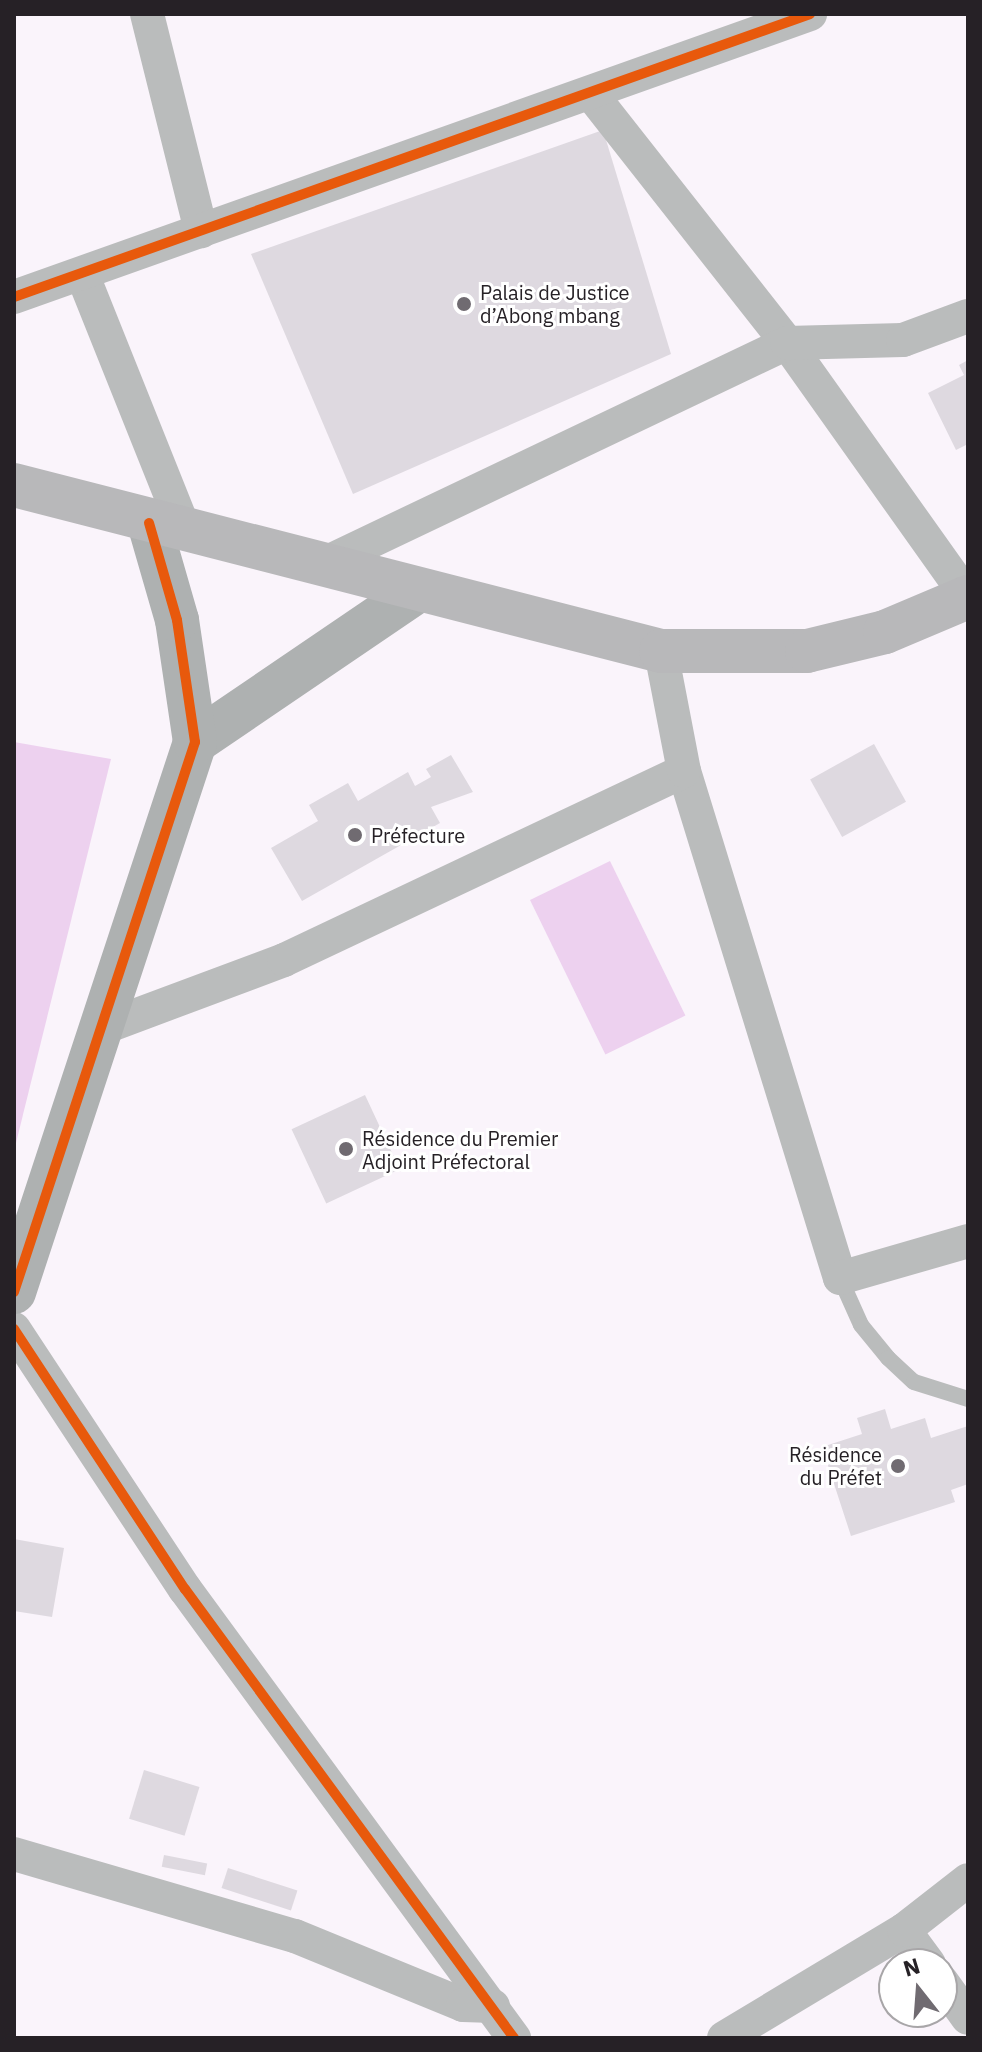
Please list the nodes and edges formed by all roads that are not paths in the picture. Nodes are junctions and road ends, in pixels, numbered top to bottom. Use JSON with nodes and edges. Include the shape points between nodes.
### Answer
{"nodes":[{"id":1,"x":147,"y":14,"type":"edge"},
{"id":2,"x":810,"y":14,"type":"edge"},
{"id":3,"x":592,"y":95,"type":"junction"},
{"id":4,"x":201,"y":231,"type":"junction"},
{"id":5,"x":83,"y":276,"type":"junction"},
{"id":6,"x":14,"y":297,"type":"edge"},
{"id":7,"x":968,"y":316,"type":"edge"},
{"id":8,"x":787,"y":343,"type":"junction"},
{"id":9,"x":14,"y":485,"type":"edge"},
{"id":10,"x":167,"y":527,"type":"junction"},
{"id":11,"x":317,"y":567,"type":"junction"},
{"id":12,"x":414,"y":593,"type":"junction"},
{"id":13,"x":968,"y":598,"type":"edge"},
{"id":14,"x":661,"y":651,"type":"junction"},
{"id":15,"x":195,"y":742,"type":"junction"},
{"id":16,"x":684,"y":771,"type":"junction"},
{"id":17,"x":105,"y":1027,"type":"junction"},
{"id":18,"x":968,"y":1241,"type":"edge"},
{"id":19,"x":840,"y":1278,"type":"junction"},
{"id":20,"x":14,"y":1292,"type":"edge"},
{"id":21,"x":14,"y":1329,"type":"edge"},
{"id":22,"x":968,"y":1399,"type":"edge"},
{"id":23,"x":14,"y":1854,"type":"edge"},
{"id":24,"x":968,"y":1880,"type":"edge"},
{"id":25,"x":904,"y":1930,"type":"junction"},
{"id":26,"x":917,"y":1948,"type":"edge"},
{"id":27,"x":493,"y":2006,"type":"junction"},
{"id":28,"x":514,"y":2038,"type":"edge"},
{"id":29,"x":724,"y":2038,"type":"edge"}],
"edges":[{"from":1,"to":4,"type":"street"},
{"from":2,"to":3,"type":"street"},
{"from":3,"to":4,"type":"street"},
{"from":3,"to":8,"type":"street"},
{"from":4,"to":5,"type":"street"},
{"from":5,"to":6,"type":"street"},
{"from":5,"to":10,"type":"street"},
{"from":7,"to":8,"type":"street","via":[[903,340]]},
{"from":8,"to":11,"type":"street"},
{"from":8,"to":13,"type":"street"},
{"from":9,"to":10,"type":"highway"},
{"from":10,"to":11,"type":"highway"},
{"from":10,"to":15,"type":"street"},
{"from":11,"to":12,"type":"highway"},
{"from":12,"to":14,"type":"highway"},
{"from":12,"to":15,"type":"street"},
{"from":13,"to":14,"type":"highway","via":[[885,632],[807,651]]},
{"from":14,"to":16,"type":"street"},
{"from":15,"to":17,"type":"street"},
{"from":16,"to":17,"type":"street","via":[[284,960]]},
{"from":16,"to":19,"type":"street"},
{"from":17,"to":20,"type":"street"},
{"from":18,"to":19,"type":"street"},
{"from":19,"to":22,"type":"lane","via":[[861,1325],[888,1358],[914,1382]]},
{"from":21,"to":27,"type":"street","via":[[168,1565]]},
{"from":23,"to":27,"type":"street","via":[[295,1936],[463,2005]]},
{"from":24,"to":25,"type":"street"},
{"from":25,"to":26,"type":"street"},
{"from":25,"to":29,"type":"street"},
{"from":27,"to":28,"type":"street"}]}
